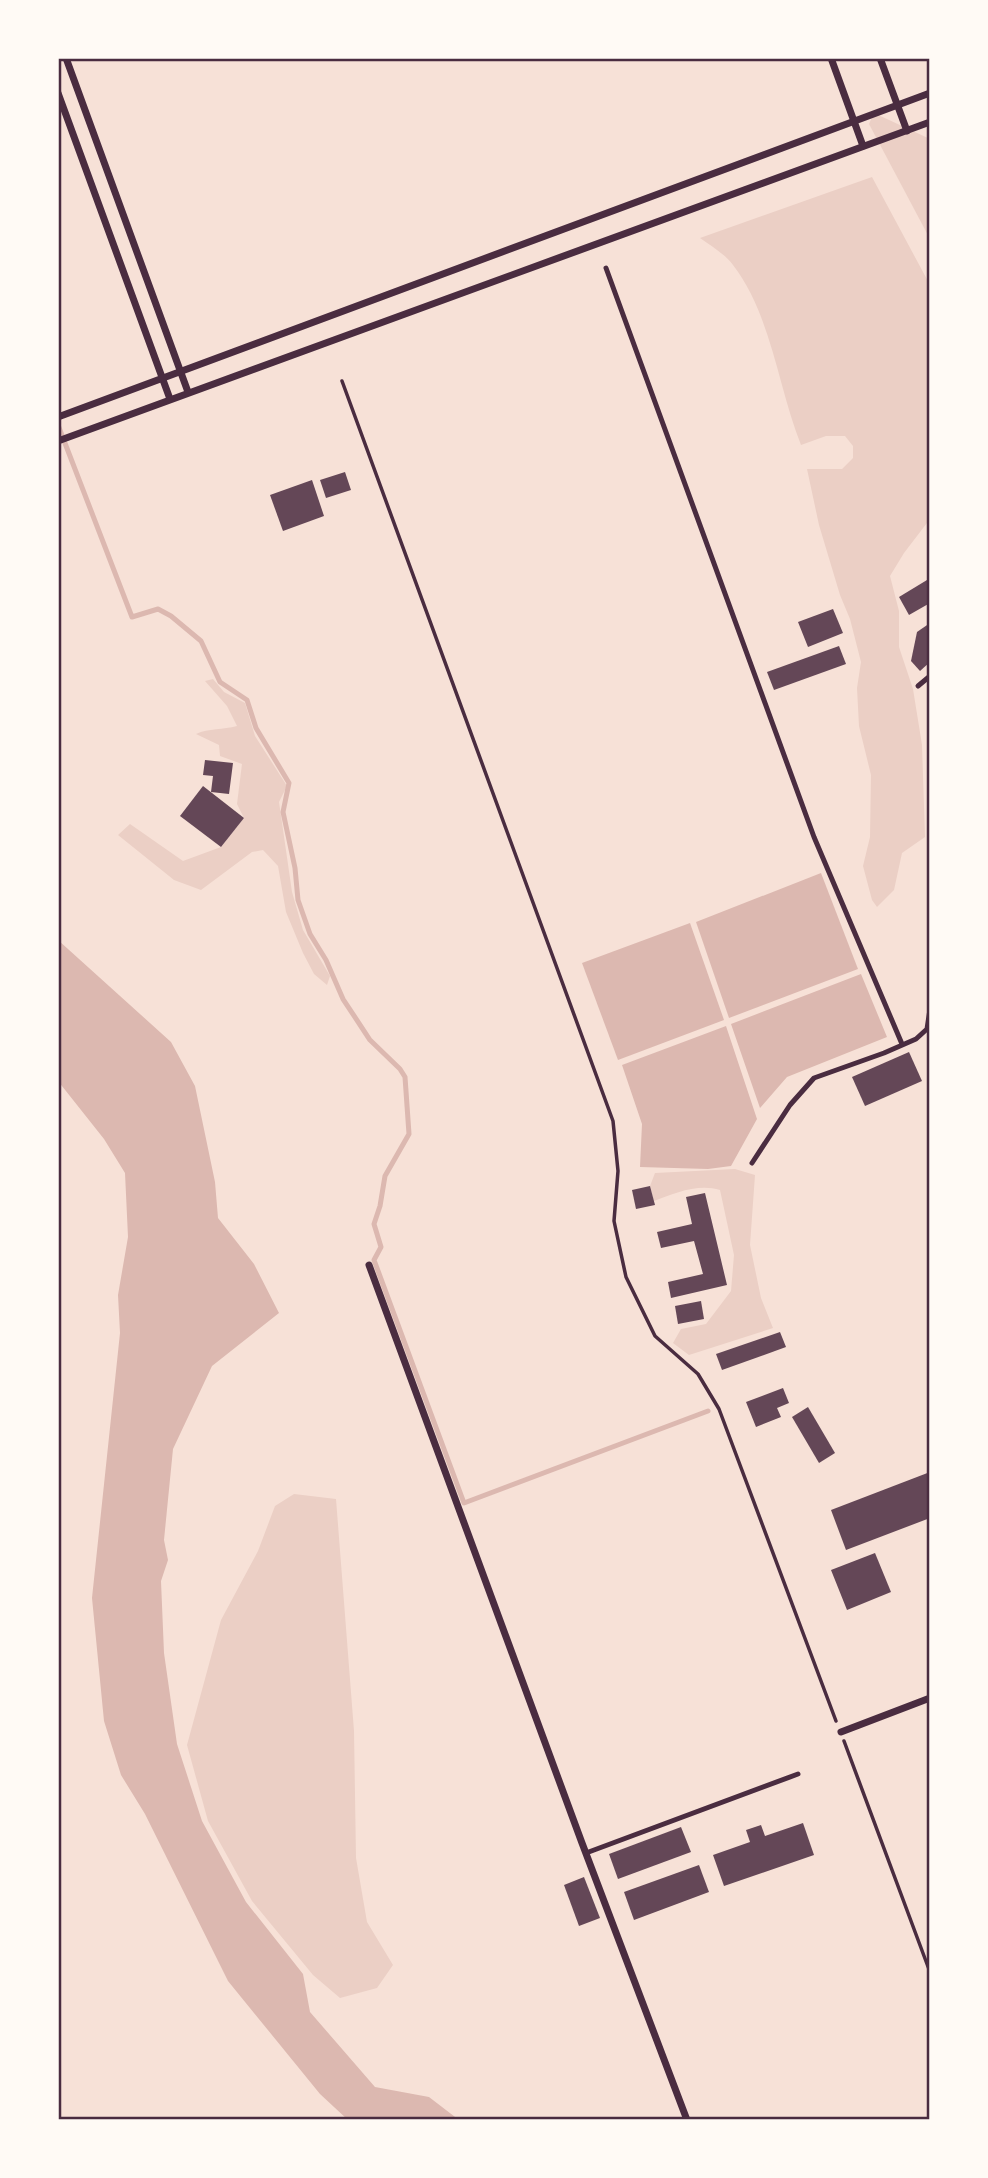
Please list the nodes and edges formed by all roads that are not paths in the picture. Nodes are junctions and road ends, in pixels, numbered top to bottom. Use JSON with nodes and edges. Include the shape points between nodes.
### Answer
{"nodes":[{"id":1,"x":66,"y":58,"type":"edge"},
{"id":2,"x":831,"y":58,"type":"edge"},
{"id":3,"x":880,"y":58,"type":"edge"},
{"id":4,"x":58,"y":93,"type":"edge"},
{"id":5,"x":930,"y":93,"type":"edge"},
{"id":6,"x":898,"y":105,"type":"junction"},
{"id":7,"x":855,"y":121,"type":"junction"},
{"id":8,"x":930,"y":122,"type":"edge"},
{"id":9,"x":907,"y":131,"type":"junction"},
{"id":10,"x":863,"y":145,"type":"junction"},
{"id":11,"x":606,"y":268,"type":"dead end"},
{"id":12,"x":180,"y":371,"type":"junction"},
{"id":13,"x":163,"y":378,"type":"junction"},
{"id":14,"x":188,"y":392,"type":"junction"},
{"id":15,"x":170,"y":399,"type":"junction"},
{"id":16,"x":60,"y":416,"type":"edge"},
{"id":17,"x":58,"y":441,"type":"edge"},
{"id":18,"x":930,"y":676,"type":"edge"},
{"id":19,"x":918,"y":686,"type":"dead end"},
{"id":20,"x":930,"y":1009,"type":"edge"},
{"id":21,"x":902,"y":1045,"type":"junction"},
{"id":22,"x":752,"y":1163,"type":"dead end"},
{"id":23,"x":369,"y":1265,"type":"dead end"},
{"id":24,"x":930,"y":1698,"type":"edge"},
{"id":25,"x":841,"y":1732,"type":"road end"},
{"id":26,"x":798,"y":1774,"type":"dead end"},
{"id":27,"x":586,"y":1853,"type":"junction"},
{"id":28,"x":687,"y":2120,"type":"edge"}],
"edges":[{"from":1,"to":12,"type":"street"},
{"from":2,"to":7,"type":"street"},
{"from":3,"to":6,"type":"street"},
{"from":4,"to":13,"type":"street"},
{"from":5,"to":6,"type":"street"},
{"from":6,"to":7,"type":"street"},
{"from":6,"to":9,"type":"street"},
{"from":7,"to":10,"type":"street"},
{"from":7,"to":12,"type":"street"},
{"from":8,"to":9,"type":"street"},
{"from":9,"to":10,"type":"street"},
{"from":10,"to":14,"type":"street"},
{"from":11,"to":21,"type":"lane","via":[[814,837]]},
{"from":12,"to":13,"type":"street"},
{"from":12,"to":14,"type":"street"},
{"from":13,"to":15,"type":"street"},
{"from":13,"to":16,"type":"street"},
{"from":14,"to":15,"type":"street"},
{"from":15,"to":17,"type":"street"},
{"from":18,"to":19,"type":"lane"},
{"from":20,"to":21,"type":"lane","via":[[927,1029]]},
{"from":21,"to":22,"type":"lane","via":[[814,1078]]},
{"from":23,"to":27,"type":"street"},
{"from":24,"to":25,"type":"street"},
{"from":26,"to":27,"type":"lane"},
{"from":27,"to":28,"type":"street"}]}
